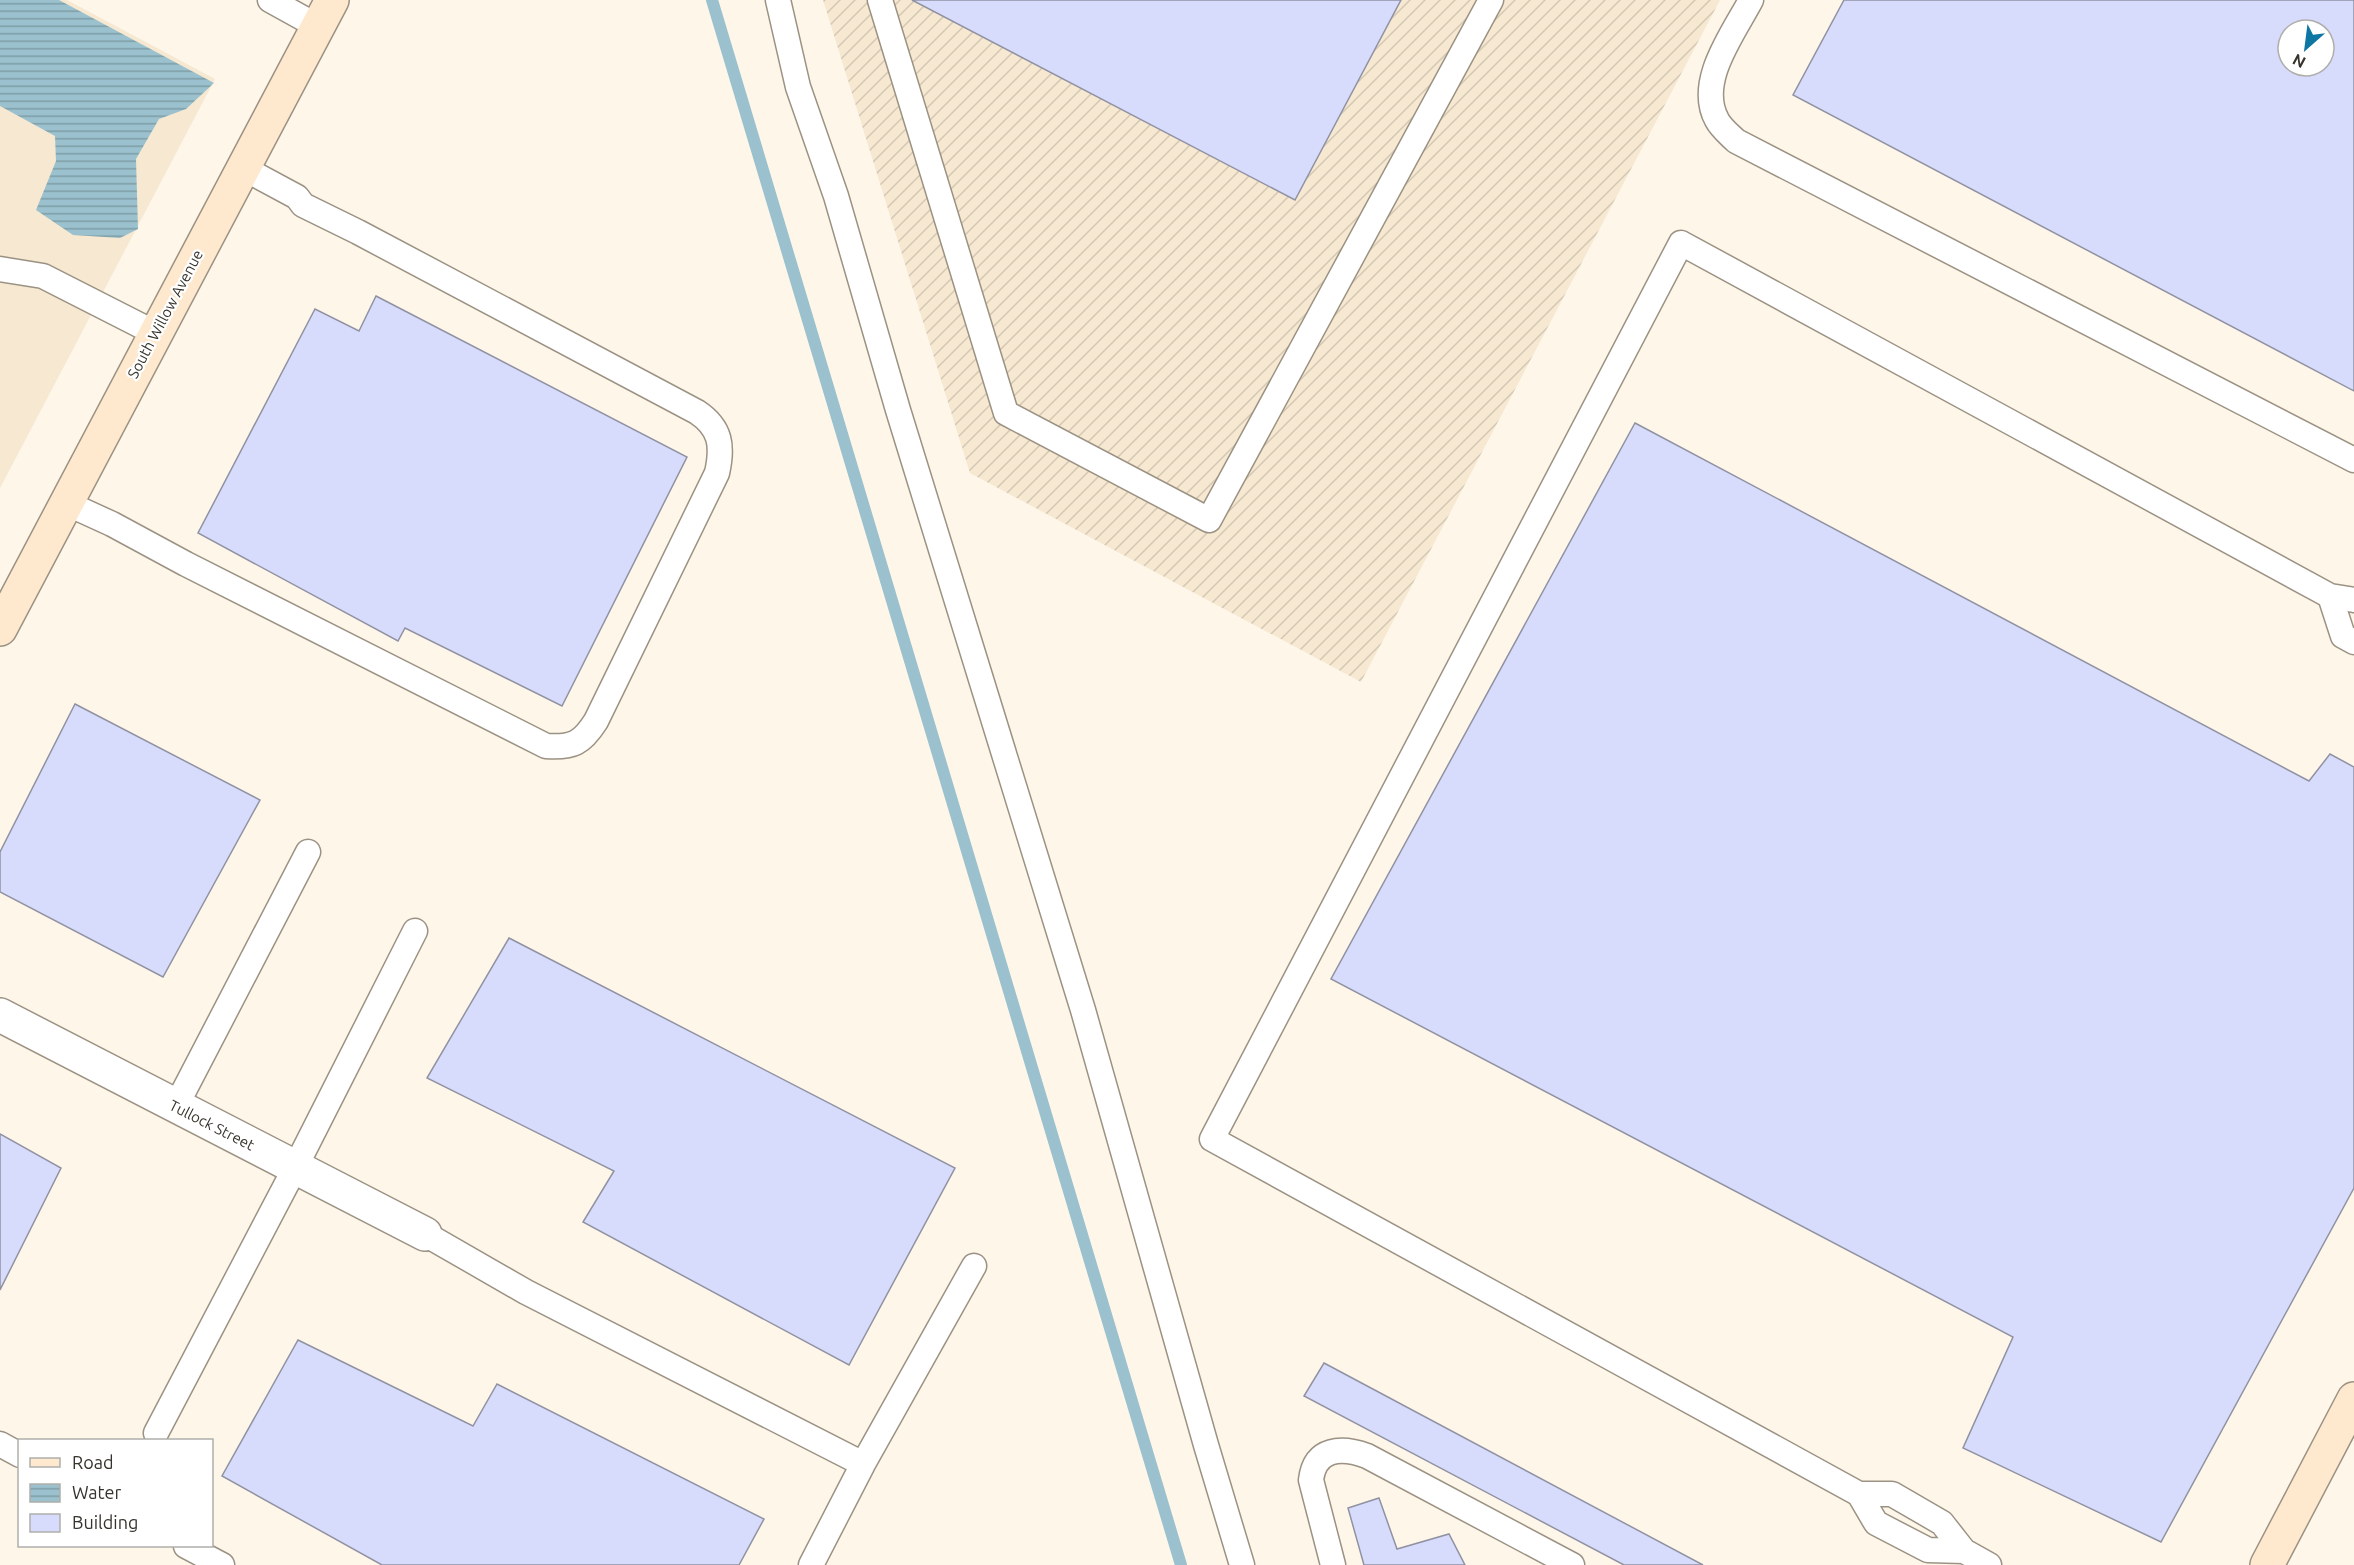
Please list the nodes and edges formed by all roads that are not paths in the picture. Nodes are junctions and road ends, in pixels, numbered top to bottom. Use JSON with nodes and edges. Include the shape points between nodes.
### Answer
{"nodes":[{"id":1,"x":270,"y":0,"type":"edge"},
{"id":2,"x":778,"y":0,"type":"edge"},
{"id":3,"x":880,"y":0,"type":"edge"},
{"id":4,"x":1491,"y":0,"type":"edge"},
{"id":5,"x":1751,"y":0,"type":"edge"},
{"id":6,"x":324,"y":13,"type":"edge"},
{"id":7,"x":243,"y":168,"type":"junction"},
{"id":8,"x":0,"y":269,"type":"edge"},
{"id":9,"x":155,"y":333,"type":"junction"},
{"id":10,"x":2354,"y":460,"type":"edge"},
{"id":11,"x":66,"y":503,"type":"junction"},
{"id":12,"x":2330,"y":596,"type":"junction"},
{"id":13,"x":2354,"y":600,"type":"edge"},
{"id":14,"x":0,"y":629,"type":"edge"},
{"id":15,"x":2354,"y":642,"type":"edge"},
{"id":16,"x":308,"y":852,"type":"dead end"},
{"id":17,"x":416,"y":931,"type":"dead end"},
{"id":18,"x":0,"y":1016,"type":"edge"},
{"id":19,"x":176,"y":1106,"type":"junction"},
{"id":20,"x":296,"y":1167,"type":"junction"},
{"id":21,"x":425,"y":1234,"type":"joint"},
{"id":22,"x":974,"y":1266,"type":"dead end"},
{"id":23,"x":2354,"y":1399,"type":"edge"},
{"id":24,"x":156,"y":1433,"type":"dead end"},
{"id":25,"x":0,"y":1444,"type":"edge"},
{"id":26,"x":18,"y":1454,"type":"edge"},
{"id":27,"x":863,"y":1464,"type":"junction"},
{"id":28,"x":1859,"y":1494,"type":"junction"},
{"id":29,"x":190,"y":1547,"type":"edge"},
{"id":30,"x":1964,"y":1551,"type":"junction"},
{"id":31,"x":222,"y":1565,"type":"edge"},
{"id":32,"x":811,"y":1565,"type":"edge"},
{"id":33,"x":1242,"y":1565,"type":"edge"},
{"id":34,"x":1333,"y":1565,"type":"edge"},
{"id":35,"x":1572,"y":1565,"type":"edge"},
{"id":36,"x":1989,"y":1565,"type":"edge"},
{"id":37,"x":2267,"y":1565,"type":"edge"}],
"edges":[{"from":1,"to":6,"type":"lane"},
{"from":2,"to":33,"type":"lane","via":[[798,87],[836,196],[1083,1010]]},
{"from":3,"to":4,"type":"lane","via":[[1006,413],[1209,520]]},
{"from":5,"to":10,"type":"lane","via":[[1711,76],[1708,97],[1717,121],[1736,141]]},
{"from":6,"to":7,"type":"street","name":"South Willow Avenue"},
{"from":7,"to":9,"type":"street","name":"South Willow Avenue"},
{"from":7,"to":11,"type":"lane","via":[[297,197],[303,205],[697,412],[717,432],[717,473],[596,721],[577,743],[567,747],[546,746]]},
{"from":8,"to":9,"type":"lane","via":[[43,276]]},
{"from":9,"to":11,"type":"street","name":"South Willow Avenue"},
{"from":11,"to":14,"type":"street","name":"South Willow Avenue"},
{"from":12,"to":13,"type":"lane"},
{"from":12,"to":15,"type":"lane","via":[[2343,636]]},
{"from":12,"to":28,"type":"lane","via":[[1681,243],[1212,1139]]},
{"from":16,"to":19,"type":"lane"},
{"from":17,"to":20,"type":"lane"},
{"from":18,"to":19,"type":"street","name":"Tullock Street"},
{"from":19,"to":20,"type":"street","name":"Tullock Street"},
{"from":20,"to":21,"type":"street","name":"Tullock Street"},
{"from":20,"to":24,"type":"lane"},
{"from":21,"to":27,"type":"lane","via":[[526,1292]]},
{"from":22,"to":27,"type":"lane"},
{"from":23,"to":37,"type":"street"},
{"from":25,"to":26,"type":"lane"},
{"from":27,"to":32,"type":"lane"},
{"from":28,"to":30,"type":"lane","via":[[1892,1494],[1942,1523]]},
{"from":28,"to":30,"type":"lane","via":[[1876,1522],[1928,1550]]},
{"from":29,"to":31,"type":"lane"},
{"from":30,"to":36,"type":"lane"},
{"from":34,"to":35,"type":"lane","via":[[1311,1480],[1319,1460],[1340,1449],[1367,1456]]}]}
